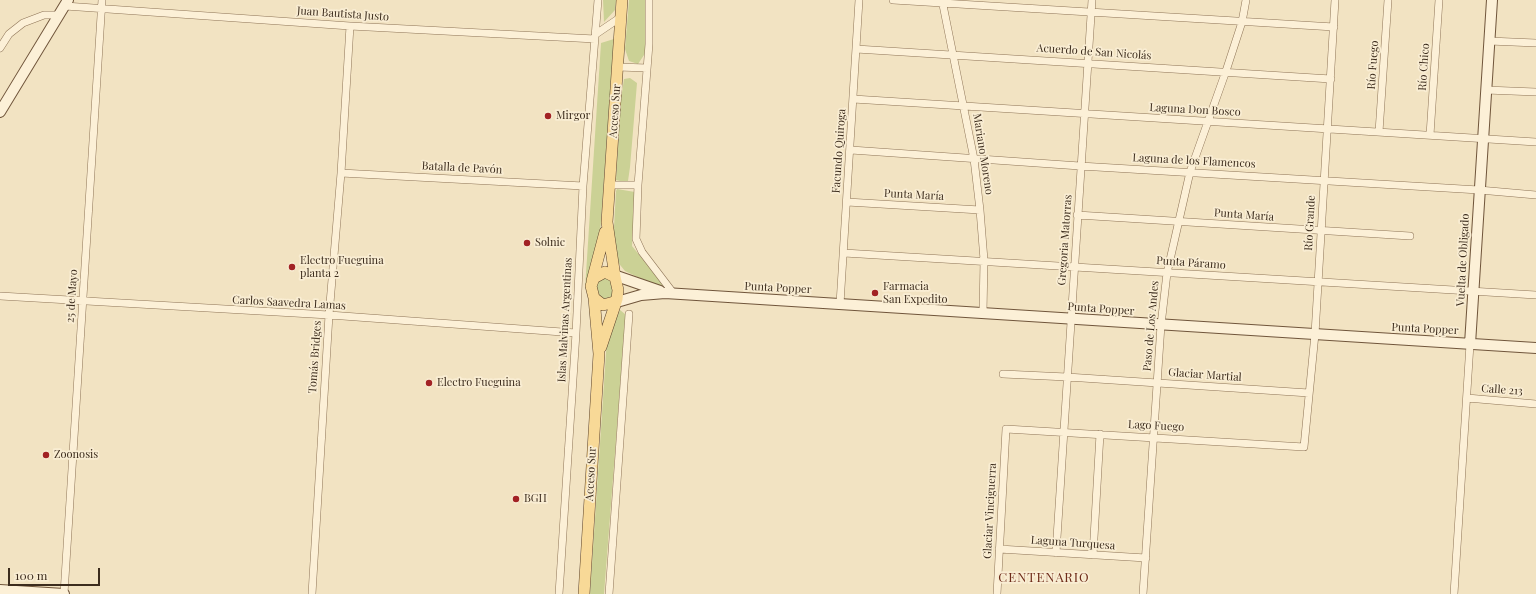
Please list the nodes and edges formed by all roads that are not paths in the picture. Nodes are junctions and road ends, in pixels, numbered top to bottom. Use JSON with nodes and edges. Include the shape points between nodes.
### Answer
{"nodes":[{"id":1,"x":102,"y":0,"type":"edge"},
{"id":2,"x":598,"y":0,"type":"edge"},
{"id":3,"x":622,"y":0,"type":"edge"},
{"id":4,"x":649,"y":0,"type":"edge"},
{"id":5,"x":859,"y":0,"type":"edge"},
{"id":6,"x":893,"y":0,"type":"edge"},
{"id":7,"x":1092,"y":0,"type":"edge"},
{"id":8,"x":1246,"y":0,"type":"edge"},
{"id":9,"x":1335,"y":0,"type":"edge"},
{"id":10,"x":1388,"y":0,"type":"edge"},
{"id":11,"x":1439,"y":0,"type":"edge"},
{"id":12,"x":1492,"y":0,"type":"edge"},
{"id":13,"x":942,"y":2,"type":"edge"},
{"id":14,"x":64,"y":7,"type":"edge"},
{"id":15,"x":102,"y":8,"type":"junction"},
{"id":16,"x":1091,"y":12,"type":"junction"},
{"id":17,"x":621,"y":17,"type":"junction"},
{"id":18,"x":1242,"y":22,"type":"junction"},
{"id":19,"x":350,"y":26,"type":"junction"},
{"id":20,"x":1334,"y":28,"type":"junction"},
{"id":21,"x":596,"y":36,"type":"junction"},
{"id":22,"x":1489,"y":41,"type":"junction"},
{"id":23,"x":1536,"y":43,"type":"edge"},
{"id":24,"x":0,"y":48,"type":"edge"},
{"id":25,"x":856,"y":49,"type":"junction"},
{"id":26,"x":952,"y":54,"type":"junction"},
{"id":27,"x":1087,"y":63,"type":"junction"},
{"id":28,"x":618,"y":67,"type":"junction"},
{"id":29,"x":646,"y":68,"type":"junction"},
{"id":30,"x":1226,"y":71,"type":"junction"},
{"id":31,"x":1331,"y":79,"type":"junction"},
{"id":32,"x":1486,"y":90,"type":"junction"},
{"id":33,"x":1536,"y":92,"type":"edge"},
{"id":34,"x":854,"y":99,"type":"junction"},
{"id":35,"x":964,"y":106,"type":"junction"},
{"id":36,"x":0,"y":112,"type":"edge"},
{"id":37,"x":1084,"y":114,"type":"junction"},
{"id":38,"x":1208,"y":122,"type":"junction"},
{"id":39,"x":1328,"y":129,"type":"junction"},
{"id":40,"x":1379,"y":132,"type":"junction"},
{"id":41,"x":1430,"y":135,"type":"junction"},
{"id":42,"x":1483,"y":138,"type":"junction"},
{"id":43,"x":1536,"y":142,"type":"edge"},
{"id":44,"x":851,"y":150,"type":"junction"},
{"id":45,"x":974,"y":159,"type":"junction"},
{"id":46,"x":1080,"y":166,"type":"junction"},
{"id":47,"x":1190,"y":172,"type":"junction"},
{"id":48,"x":341,"y":173,"type":"junction"},
{"id":49,"x":1323,"y":180,"type":"junction"},
{"id":50,"x":609,"y":185,"type":"junction"},
{"id":51,"x":638,"y":185,"type":"junction"},
{"id":52,"x":583,"y":186,"type":"junction"},
{"id":53,"x":1479,"y":190,"type":"junction"},
{"id":54,"x":1536,"y":195,"type":"edge"},
{"id":55,"x":847,"y":202,"type":"junction"},
{"id":56,"x":980,"y":210,"type":"junction"},
{"id":57,"x":1077,"y":216,"type":"junction"},
{"id":58,"x":608,"y":222,"type":"junction"},
{"id":59,"x":1177,"y":222,"type":"junction"},
{"id":60,"x":1320,"y":231,"type":"junction"},
{"id":61,"x":1410,"y":236,"type":"dead end"},
{"id":62,"x":844,"y":253,"type":"junction"},
{"id":63,"x":984,"y":260,"type":"junction"},
{"id":64,"x":1074,"y":267,"type":"junction"},
{"id":65,"x":1166,"y":273,"type":"junction"},
{"id":66,"x":613,"y":274,"type":"junction"},
{"id":67,"x":592,"y":282,"type":"junction"},
{"id":68,"x":1317,"y":282,"type":"junction"},
{"id":69,"x":1473,"y":292,"type":"junction"},
{"id":70,"x":670,"y":293,"type":"junction"},
{"id":71,"x":641,"y":294,"type":"junction"},
{"id":72,"x":1536,"y":295,"type":"edge"},
{"id":73,"x":0,"y":296,"type":"edge"},
{"id":74,"x":594,"y":298,"type":"junction"},
{"id":75,"x":83,"y":302,"type":"junction"},
{"id":76,"x":614,"y":302,"type":"junction"},
{"id":77,"x":840,"y":304,"type":"junction"},
{"id":78,"x":983,"y":313,"type":"junction"},
{"id":79,"x":629,"y":314,"type":"dead end"},
{"id":80,"x":329,"y":316,"type":"junction"},
{"id":81,"x":1071,"y":319,"type":"junction"},
{"id":82,"x":1161,"y":325,"type":"junction"},
{"id":83,"x":576,"y":333,"type":"junction"},
{"id":84,"x":605,"y":334,"type":"junction"},
{"id":85,"x":1315,"y":334,"type":"junction"},
{"id":86,"x":1470,"y":344,"type":"junction"},
{"id":87,"x":1536,"y":348,"type":"edge"},
{"id":88,"x":599,"y":354,"type":"junction"},
{"id":89,"x":1003,"y":374,"type":"dead end"},
{"id":90,"x":1068,"y":377,"type":"junction"},
{"id":91,"x":1157,"y":383,"type":"junction"},
{"id":92,"x":1309,"y":393,"type":"junction"},
{"id":93,"x":1466,"y":398,"type":"junction"},
{"id":94,"x":1536,"y":404,"type":"edge"},
{"id":95,"x":1006,"y":429,"type":"joint"},
{"id":96,"x":1064,"y":432,"type":"junction"},
{"id":97,"x":1100,"y":434,"type":"junction"},
{"id":98,"x":1154,"y":437,"type":"junction"},
{"id":99,"x":1304,"y":447,"type":"joint"},
{"id":100,"x":999,"y":549,"type":"junction"},
{"id":101,"x":1056,"y":553,"type":"junction"},
{"id":102,"x":1093,"y":555,"type":"junction"},
{"id":103,"x":1146,"y":558,"type":"junction"},
{"id":104,"x":0,"y":590,"type":"edge"},
{"id":105,"x":64,"y":594,"type":"edge"},
{"id":106,"x":312,"y":594,"type":"edge"},
{"id":107,"x":559,"y":594,"type":"edge"},
{"id":108,"x":584,"y":594,"type":"edge"},
{"id":109,"x":609,"y":594,"type":"edge"},
{"id":110,"x":997,"y":594,"type":"edge"},
{"id":111,"x":1143,"y":594,"type":"edge"},
{"id":112,"x":1454,"y":594,"type":"edge"}],
"edges":[{"from":1,"to":15,"type":"street","name":"25 de Mayo"},
{"from":2,"to":21,"type":"street","name":"Islas Malvinas Argentinas"},
{"from":3,"to":17,"type":"main road","name":"Acceso Sur"},
{"from":4,"to":29,"type":"street"},
{"from":5,"to":25,"type":"street","name":"Facundo Quiroga"},
{"from":6,"to":13,"type":"street"},
{"from":7,"to":16,"type":"street","name":"Gregoria Matorras"},
{"from":8,"to":18,"type":"street","name":"Paso de Los Andes"},
{"from":9,"to":20,"type":"street","name":"Río Grande"},
{"from":10,"to":40,"type":"street","name":"Río Fuego"},
{"from":11,"to":41,"type":"street","name":"Río Chico"},
{"from":12,"to":22,"type":"street","name":"Vuelta de Obligado"},
{"from":13,"to":16,"type":"street"},
{"from":13,"to":26,"type":"street","name":"Mariano Moreno"},
{"from":14,"to":15,"type":"street","name":"Juan Bautista Justo"},
{"from":14,"to":24,"type":"street","name":"Juan Bautista Justo","via":[[23,23],[9,34]]},
{"from":14,"to":36,"type":"street"},
{"from":15,"to":19,"type":"street","name":"Juan Bautista Justo"},
{"from":15,"to":75,"type":"street","name":"25 de Mayo"},
{"from":16,"to":18,"type":"street"},
{"from":16,"to":27,"type":"street","name":"Gregoria Matorras"},
{"from":17,"to":21,"type":"street"},
{"from":17,"to":28,"type":"main road","name":"Acceso Sur"},
{"from":18,"to":20,"type":"street"},
{"from":18,"to":30,"type":"street","name":"Paso de Los Andes"},
{"from":19,"to":21,"type":"street","name":"Juan Bautista Justo"},
{"from":19,"to":48,"type":"street","name":"Tomás Bridges"},
{"from":20,"to":31,"type":"street","name":"Río Grande"},
{"from":21,"to":52,"type":"street","name":"Islas Malvinas Argentinas"},
{"from":22,"to":23,"type":"street"},
{"from":22,"to":32,"type":"street","name":"Vuelta de Obligado"},
{"from":25,"to":26,"type":"street","name":"Acuerdo de San Nicolás"},
{"from":25,"to":34,"type":"street","name":"Facundo Quiroga"},
{"from":26,"to":27,"type":"street","name":"Acuerdo de San Nicolás"},
{"from":26,"to":35,"type":"street","name":"Mariano Moreno"},
{"from":27,"to":30,"type":"street","name":"Acuerdo de San Nicolás"},
{"from":27,"to":37,"type":"street","name":"Gregoria Matorras"},
{"from":28,"to":29,"type":"street"},
{"from":28,"to":50,"type":"main road","name":"Acceso Sur"},
{"from":29,"to":51,"type":"street"},
{"from":30,"to":31,"type":"street","name":"Acuerdo de San Nicolás"},
{"from":30,"to":38,"type":"street","name":"Paso de Los Andes"},
{"from":31,"to":39,"type":"street","name":"Río Grande"},
{"from":32,"to":33,"type":"street"},
{"from":32,"to":42,"type":"street","name":"Vuelta de Obligado"},
{"from":34,"to":35,"type":"street","name":"Laguna Don Bosco"},
{"from":34,"to":44,"type":"street","name":"Facundo Quiroga"},
{"from":35,"to":37,"type":"street","name":"Laguna Don Bosco"},
{"from":35,"to":45,"type":"street","name":"Mariano Moreno"},
{"from":37,"to":38,"type":"street","name":"Laguna Don Bosco"},
{"from":37,"to":46,"type":"street","name":"Gregoria Matorras"},
{"from":38,"to":39,"type":"street","name":"Laguna Don Bosco"},
{"from":38,"to":47,"type":"street","name":"Paso de Los Andes"},
{"from":39,"to":40,"type":"street","name":"Laguna Don Bosco"},
{"from":39,"to":49,"type":"street","name":"Río Grande"},
{"from":40,"to":41,"type":"street","name":"Laguna Don Bosco"},
{"from":41,"to":42,"type":"street","name":"Laguna Don Bosco"},
{"from":42,"to":43,"type":"street","name":"Laguna Don Bosco"},
{"from":42,"to":53,"type":"street","name":"Vuelta de Obligado"},
{"from":44,"to":45,"type":"street","name":"Laguna de los Flamencos"},
{"from":44,"to":55,"type":"street","name":"Facundo Quiroga"},
{"from":45,"to":46,"type":"street","name":"Laguna de los Flamencos"},
{"from":45,"to":56,"type":"street","name":"Mariano Moreno"},
{"from":46,"to":47,"type":"street","name":"Laguna de los Flamencos"},
{"from":46,"to":57,"type":"street","name":"Gregoria Matorras"},
{"from":47,"to":49,"type":"street","name":"Laguna de los Flamencos"},
{"from":47,"to":59,"type":"street","name":"Paso de Los Andes"},
{"from":48,"to":52,"type":"street","name":"Batalla de Pavón"},
{"from":48,"to":80,"type":"street","name":"Tomás Bridges"},
{"from":49,"to":53,"type":"street","name":"Laguna de los Flamencos"},
{"from":49,"to":60,"type":"street","name":"Río Grande"},
{"from":50,"to":51,"type":"street"},
{"from":50,"to":58,"type":"main road","name":"Acceso Sur"},
{"from":51,"to":70,"type":"street","via":[[638,246]]},
{"from":52,"to":83,"type":"street","name":"Islas Malvinas Argentinas"},
{"from":53,"to":54,"type":"street","name":"Laguna de los Flamencos"},
{"from":53,"to":69,"type":"street","name":"Vuelta de Obligado"},
{"from":55,"to":56,"type":"street","name":"Punta María"},
{"from":55,"to":62,"type":"street","name":"Facundo Quiroga"},
{"from":56,"to":63,"type":"street","name":"Mariano Moreno"},
{"from":57,"to":59,"type":"street","name":"Punta María"},
{"from":57,"to":64,"type":"street","name":"Gregoria Matorras"},
{"from":58,"to":66,"type":"main road","name":"Acceso Sur"},
{"from":58,"to":67,"type":"main road","name":"Acceso Sur"},
{"from":59,"to":60,"type":"street","name":"Punta María"},
{"from":59,"to":65,"type":"street","name":"Paso de Los Andes"},
{"from":60,"to":61,"type":"street","name":"Punta María"},
{"from":60,"to":68,"type":"street","name":"Río Grande"},
{"from":62,"to":63,"type":"street","name":"Punta Páramo"},
{"from":62,"to":77,"type":"street","name":"Facundo Quiroga"},
{"from":63,"to":64,"type":"street","name":"Punta Páramo"},
{"from":63,"to":78,"type":"street","name":"Mariano Moreno"},
{"from":64,"to":65,"type":"street","name":"Punta Páramo"},
{"from":64,"to":81,"type":"street","name":"Gregoria Matorras"},
{"from":65,"to":68,"type":"street","name":"Punta Páramo"},
{"from":65,"to":82,"type":"street","name":"Paso de Los Andes"},
{"from":66,"to":67,"type":"main road","via":[[599,274]]},
{"from":66,"to":70,"type":"street","name":"Punta Popper"},
{"from":66,"to":76,"type":"main road","via":[[618,285]]},
{"from":67,"to":74,"type":"main road","via":[[591,291]]},
{"from":68,"to":69,"type":"street","name":"Punta Páramo"},
{"from":68,"to":85,"type":"street","name":"Río Grande"},
{"from":69,"to":72,"type":"street","name":"Punta Páramo"},
{"from":69,"to":86,"type":"street","name":"Vuelta de Obligado"},
{"from":70,"to":71,"type":"street","name":"Punta Popper"},
{"from":70,"to":77,"type":"street","name":"Punta Popper"},
{"from":71,"to":76,"type":"street","name":"Punta Popper"},
{"from":71,"to":84,"type":"street","via":[[619,309]]},
{"from":73,"to":75,"type":"street","name":"Carlos Saavedra Lamas"},
{"from":74,"to":76,"type":"main road","via":[[603,305]]},
{"from":74,"to":88,"type":"main road","name":"Acceso Sur"},
{"from":75,"to":80,"type":"street","name":"Carlos Saavedra Lamas"},
{"from":75,"to":105,"type":"street","name":"25 de Mayo"},
{"from":76,"to":84,"type":"main road","name":"Acceso Sur"},
{"from":77,"to":78,"type":"street","name":"Punta Popper"},
{"from":78,"to":81,"type":"street","name":"Punta Popper"},
{"from":79,"to":109,"type":"street"},
{"from":80,"to":83,"type":"street","name":"Carlos Saavedra Lamas"},
{"from":80,"to":106,"type":"street","name":"Tomás Bridges"},
{"from":81,"to":82,"type":"street","name":"Punta Popper"},
{"from":81,"to":90,"type":"street","name":"Gregoria Matorras"},
{"from":82,"to":85,"type":"street","name":"Punta Popper"},
{"from":82,"to":91,"type":"street","name":"Paso de Los Andes"},
{"from":83,"to":107,"type":"street","name":"Islas Malvinas Argentinas"},
{"from":84,"to":88,"type":"main road","name":"Acceso Sur"},
{"from":85,"to":86,"type":"street","name":"Punta Popper"},
{"from":85,"to":92,"type":"street","name":"Río Grande"},
{"from":86,"to":87,"type":"street","name":"Punta Popper"},
{"from":86,"to":93,"type":"street","name":"Vuelta de Obligado"},
{"from":88,"to":108,"type":"main road","name":"Acceso Sur"},
{"from":89,"to":90,"type":"street","name":"Glaciar Martial"},
{"from":90,"to":91,"type":"street","name":"Glaciar Martial"},
{"from":90,"to":96,"type":"street","name":"Gregoria Matorras"},
{"from":91,"to":92,"type":"street","name":"Glaciar Martial"},
{"from":91,"to":98,"type":"street","name":"Paso de Los Andes"},
{"from":92,"to":99,"type":"street","name":"Río Grande"},
{"from":93,"to":94,"type":"street","name":"Calle 213"},
{"from":93,"to":112,"type":"street","name":"Vuelta de Obligado"},
{"from":95,"to":96,"type":"street","name":"Lago Fuego"},
{"from":95,"to":100,"type":"street","name":"Glaciar Vinciguerra"},
{"from":96,"to":97,"type":"street","name":"Lago Fuego"},
{"from":96,"to":101,"type":"street","name":"Gregoria Matorras"},
{"from":97,"to":98,"type":"street","name":"Lago Fuego"},
{"from":97,"to":102,"type":"street"},
{"from":98,"to":99,"type":"street","name":"Lago Fuego"},
{"from":98,"to":103,"type":"street","name":"Paso de Los Andes"},
{"from":100,"to":101,"type":"street","name":"Laguna Turquesa"},
{"from":100,"to":110,"type":"street","name":"Glaciar Vinciguerra"},
{"from":101,"to":102,"type":"street","name":"Laguna Turquesa"},
{"from":102,"to":103,"type":"street","name":"Laguna Turquesa"},
{"from":103,"to":111,"type":"street","name":"Paso de Los Andes"},
{"from":104,"to":105,"type":"street"}]}
